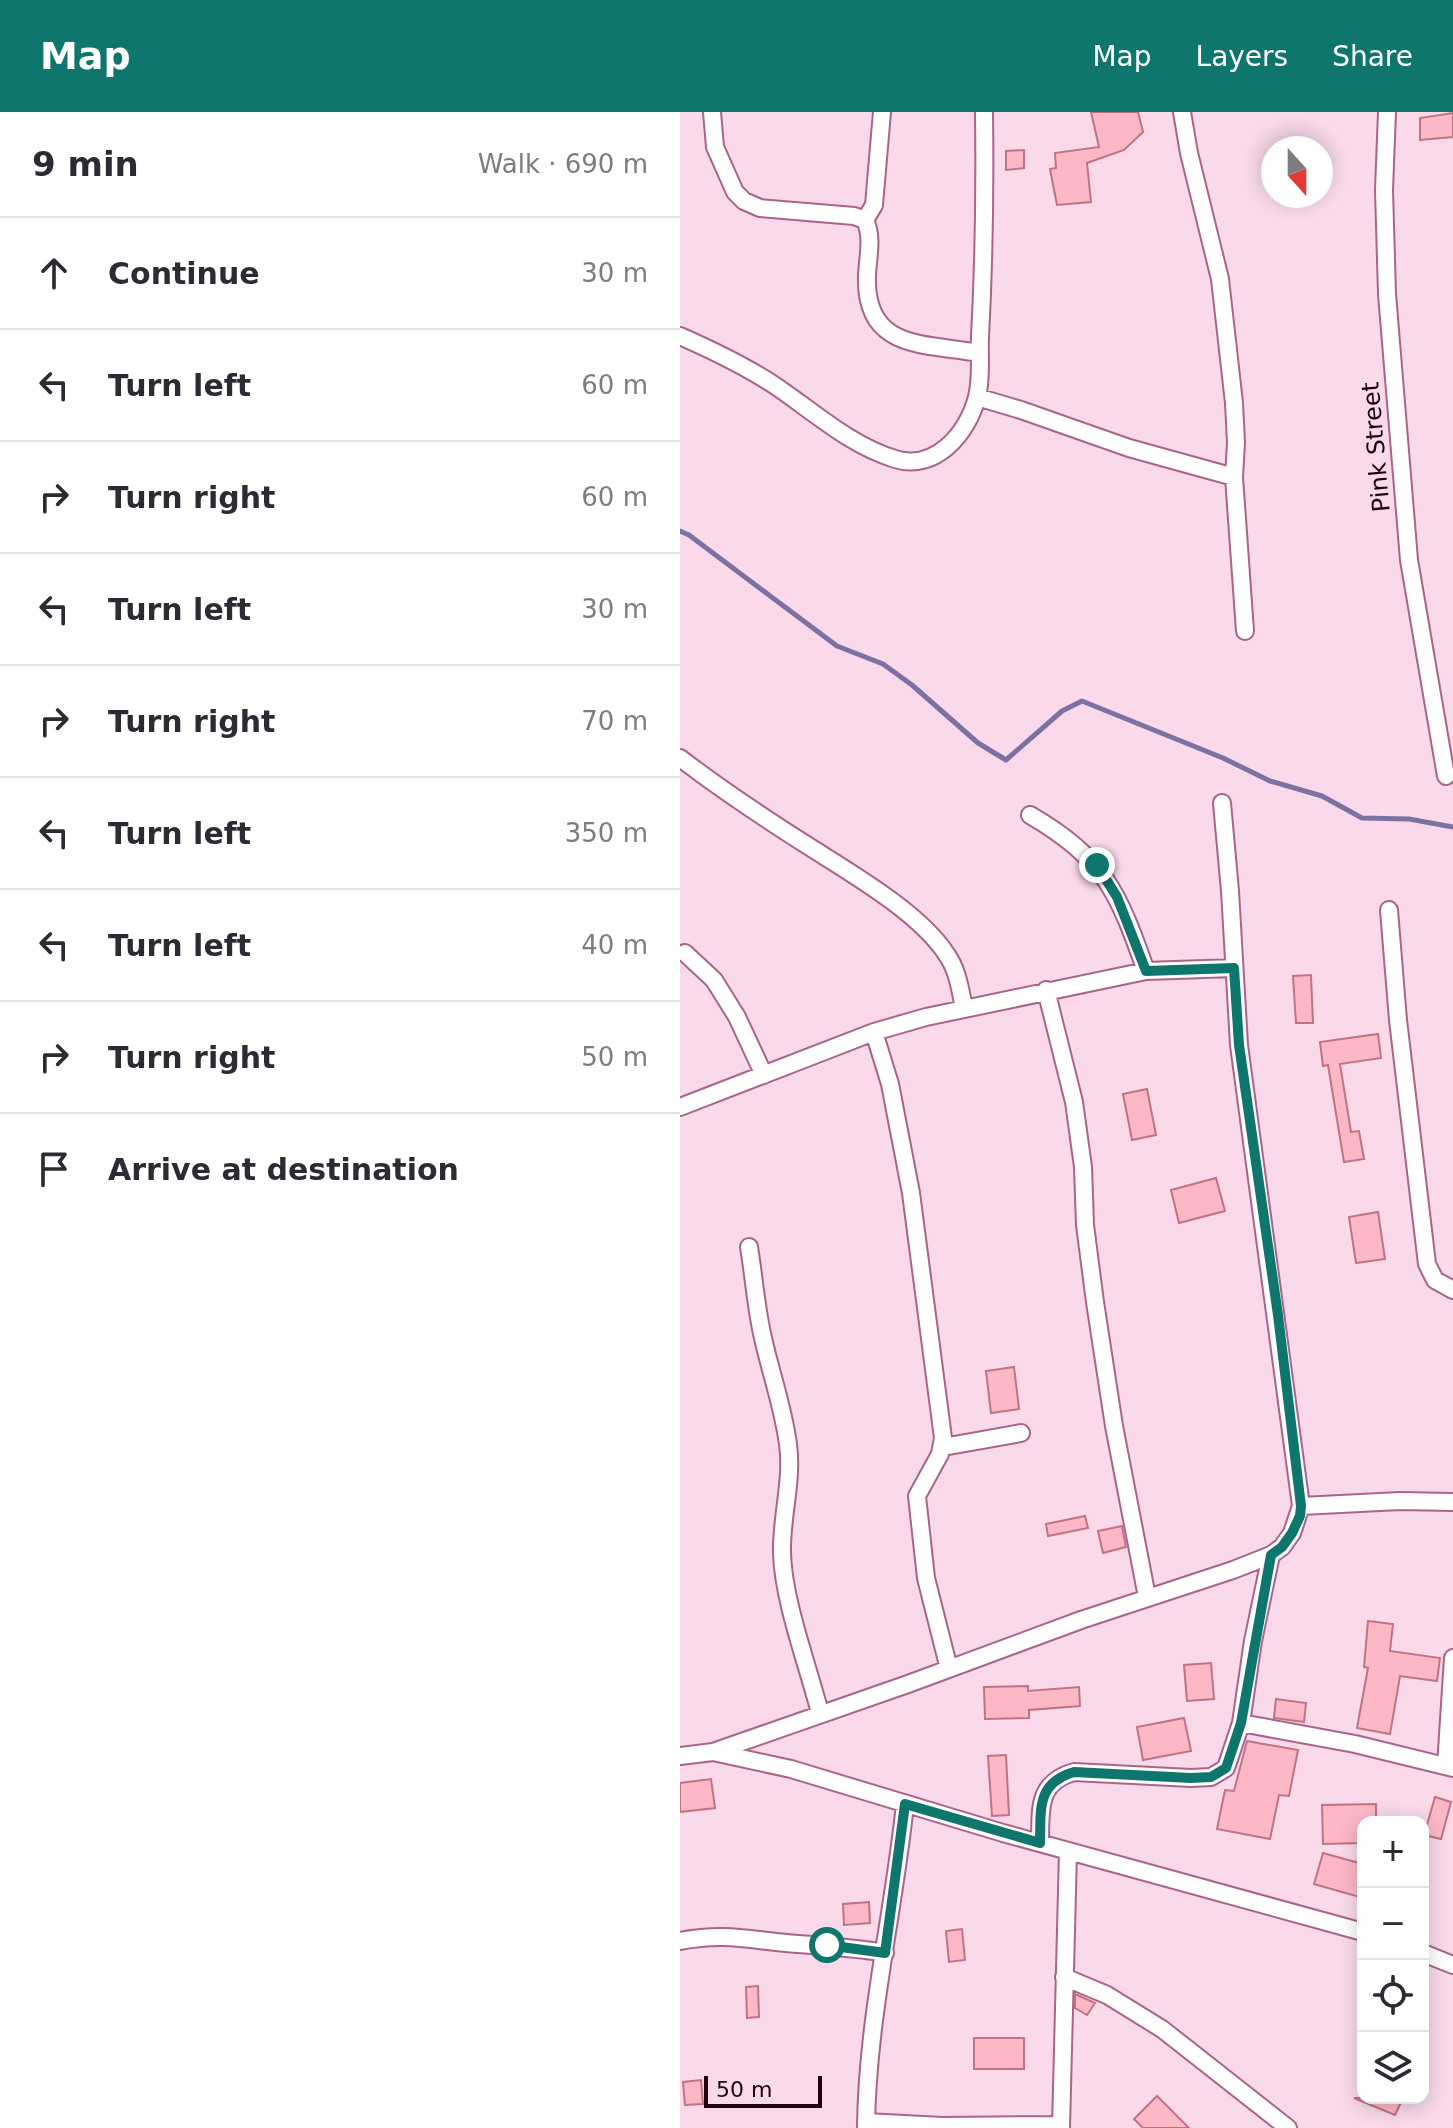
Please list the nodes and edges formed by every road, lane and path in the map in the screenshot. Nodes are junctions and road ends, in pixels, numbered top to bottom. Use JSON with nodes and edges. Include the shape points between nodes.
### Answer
{"nodes":[{"id":1,"x":712,"y":112,"type":"edge"},
{"id":2,"x":882,"y":112,"type":"edge"},
{"id":3,"x":984,"y":112,"type":"edge"},
{"id":4,"x":1182,"y":112,"type":"edge"},
{"id":5,"x":1387,"y":112,"type":"edge"},
{"id":6,"x":865,"y":220,"type":"junction"},
{"id":7,"x":680,"y":336,"type":"edge"},
{"id":8,"x":979,"y":353,"type":"junction"},
{"id":9,"x":977,"y":397,"type":"junction"},
{"id":10,"x":1234,"y":477,"type":"junction"},
{"id":11,"x":1245,"y":631,"type":"dead end"},
{"id":12,"x":680,"y":758,"type":"edge"},
{"id":13,"x":1446,"y":776,"type":"dead end"},
{"id":14,"x":1222,"y":803,"type":"dead end"},
{"id":15,"x":1030,"y":815,"type":"dead end"},
{"id":16,"x":1389,"y":910,"type":"dead end"},
{"id":17,"x":685,"y":953,"type":"dead end"},
{"id":18,"x":1234,"y":968,"type":"junction"},
{"id":19,"x":1146,"y":971,"type":"junction"},
{"id":20,"x":1046,"y":990,"type":"junction"},
{"id":21,"x":964,"y":1008,"type":"junction"},
{"id":22,"x":874,"y":1032,"type":"junction"},
{"id":23,"x":764,"y":1075,"type":"junction"},
{"id":24,"x":680,"y":1107,"type":"edge"},
{"id":25,"x":749,"y":1247,"type":"dead end"},
{"id":26,"x":1453,"y":1290,"type":"edge"},
{"id":27,"x":1021,"y":1433,"type":"dead end"},
{"id":28,"x":943,"y":1447,"type":"junction"},
{"id":29,"x":1453,"y":1502,"type":"edge"},
{"id":30,"x":1301,"y":1506,"type":"junction"},
{"id":31,"x":1271,"y":1555,"type":"junction"},
{"id":32,"x":1147,"y":1597,"type":"junction"},
{"id":33,"x":1453,"y":1658,"type":"edge"},
{"id":34,"x":949,"y":1669,"type":"junction"},
{"id":35,"x":820,"y":1713,"type":"junction"},
{"id":36,"x":1241,"y":1723,"type":"junction"},
{"id":37,"x":713,"y":1752,"type":"junction"},
{"id":38,"x":680,"y":1756,"type":"edge"},
{"id":39,"x":1449,"y":1767,"type":"edge"},
{"id":40,"x":905,"y":1804,"type":"junction"},
{"id":41,"x":1040,"y":1843,"type":"junction"},
{"id":42,"x":1068,"y":1851,"type":"junction"},
{"id":43,"x":1357,"y":1930,"type":"edge"},
{"id":44,"x":680,"y":1941,"type":"edge"},
{"id":45,"x":885,"y":1953,"type":"junction"},
{"id":46,"x":1429,"y":1955,"type":"edge"},
{"id":47,"x":1453,"y":1965,"type":"edge"},
{"id":48,"x":1064,"y":1977,"type":"junction"},
{"id":49,"x":866,"y":2125,"type":"edge"},
{"id":50,"x":1060,"y":2126,"type":"edge"},
{"id":51,"x":1288,"y":2128,"type":"edge"}],
"edges":[{"from":1,"to":6,"type":"street","via":[[715,147],[744,201],[760,208]]},
{"from":2,"to":6,"type":"street","via":[[874,205]]},
{"from":3,"to":8,"type":"street"},
{"from":4,"to":10,"type":"street","via":[[1220,279],[1234,403]]},
{"from":5,"to":13,"type":"street","name":"Pink Street","via":[[1387,294],[1409,560]]},
{"from":6,"to":8,"type":"street","via":[[870,231],[870,306],[877,321],[909,343]]},
{"from":7,"to":9,"type":"street","via":[[754,373],[857,444],[915,464],[928,461],[955,438]]},
{"from":8,"to":9,"type":"street"},
{"from":9,"to":10,"type":"street"},
{"from":10,"to":11,"type":"street"},
{"from":12,"to":21,"type":"street","via":[[748,808],[879,890],[916,921],[946,953],[959,978]]},
{"from":14,"to":18,"type":"street"},
{"from":15,"to":19,"type":"street","via":[[1061,833],[1097,865],[1117,897]]},
{"from":16,"to":26,"type":"street","via":[[1427,1264],[1435,1280]]},
{"from":17,"to":23,"type":"street","via":[[714,980]]},
{"from":18,"to":19,"type":"street"},
{"from":18,"to":30,"type":"street","via":[[1239,1045]]},
{"from":19,"to":20,"type":"street"},
{"from":20,"to":21,"type":"street"},
{"from":20,"to":32,"type":"street","via":[[1074,1102],[1095,1302]]},
{"from":21,"to":22,"type":"street"},
{"from":22,"to":23,"type":"street"},
{"from":22,"to":28,"type":"street","via":[[911,1193]]},
{"from":23,"to":24,"type":"street"},
{"from":25,"to":35,"type":"street","via":[[762,1336],[788,1447],[784,1579]]},
{"from":27,"to":28,"type":"street"},
{"from":28,"to":34,"type":"street","via":[[917,1496],[926,1578]]},
{"from":29,"to":30,"type":"street"},
{"from":30,"to":31,"type":"street","via":[[1292,1533]]},
{"from":31,"to":32,"type":"street"},
{"from":31,"to":36,"type":"street"},
{"from":32,"to":34,"type":"street"},
{"from":33,"to":39,"type":"street"},
{"from":34,"to":35,"type":"street"},
{"from":35,"to":37,"type":"street"},
{"from":36,"to":39,"type":"street"},
{"from":36,"to":41,"type":"street","via":[[1226,1768],[1211,1777],[1074,1772],[1050,1783],[1041,1808]]},
{"from":37,"to":38,"type":"street"},
{"from":37,"to":40,"type":"street"},
{"from":40,"to":41,"type":"street"},
{"from":40,"to":45,"type":"street"},
{"from":41,"to":42,"type":"street"},
{"from":42,"to":43,"type":"street"},
{"from":42,"to":48,"type":"street"},
{"from":44,"to":45,"type":"street","via":[[744,1936]]},
{"from":45,"to":49,"type":"street"},
{"from":46,"to":47,"type":"street"},
{"from":48,"to":50,"type":"street"},
{"from":48,"to":51,"type":"street","via":[[1107,1995],[1162,2029]]},
{"from":49,"to":50,"type":"street"}]}
